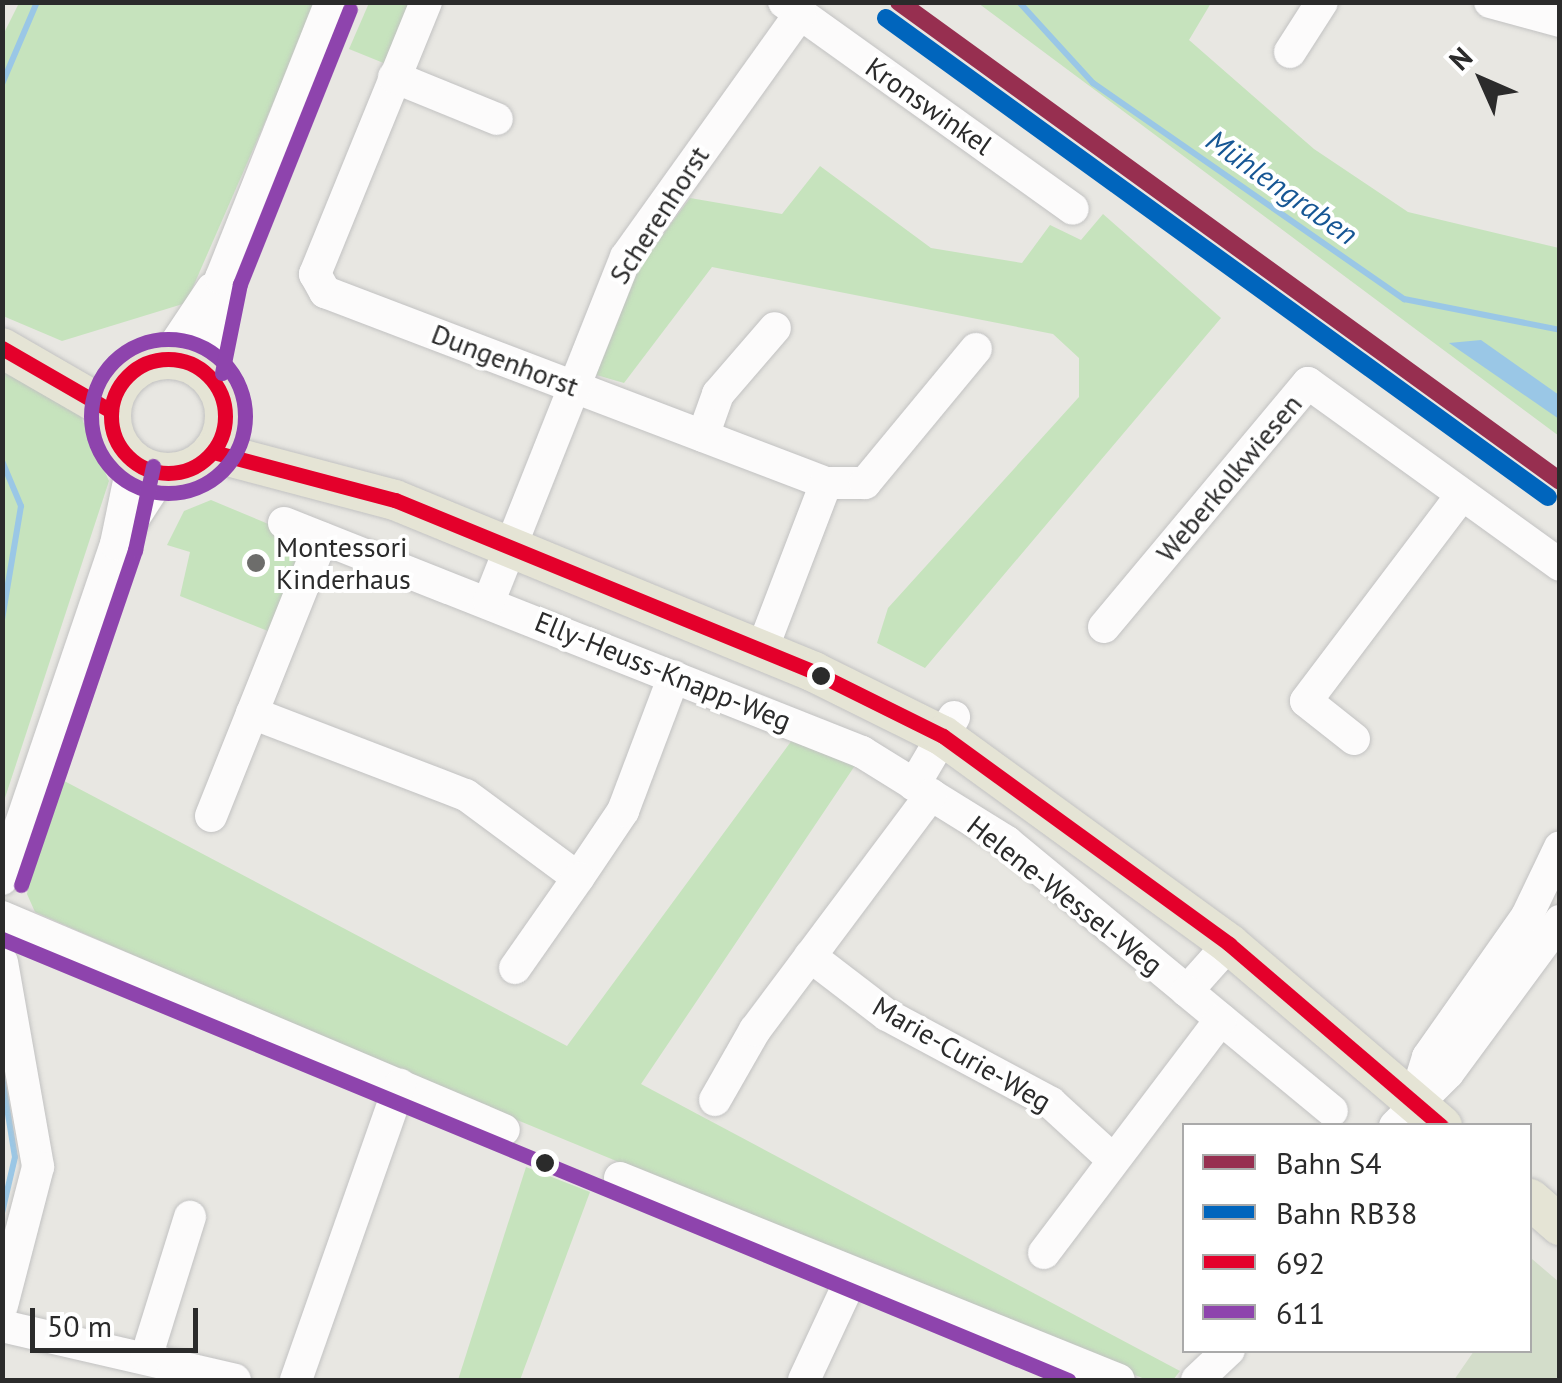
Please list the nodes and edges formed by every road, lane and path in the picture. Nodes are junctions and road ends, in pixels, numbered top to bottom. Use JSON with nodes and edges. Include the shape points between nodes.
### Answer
{"nodes":[{"id":1,"x":331,"y":2,"type":"edge"},
{"id":2,"x":426,"y":2,"type":"edge"},
{"id":3,"x":1322,"y":2,"type":"edge"},
{"id":4,"x":1490,"y":2,"type":"edge"},
{"id":5,"x":792,"y":8,"type":"edge"},
{"id":6,"x":1560,"y":21,"type":"edge"},
{"id":7,"x":1290,"y":52,"type":"dead end"},
{"id":8,"x":394,"y":76,"type":"junction"},
{"id":9,"x":497,"y":119,"type":"dead end"},
{"id":10,"x":1073,"y":208,"type":"dead end"},
{"id":11,"x":774,"y":328,"type":"dead end"},
{"id":12,"x":976,"y":349,"type":"dead end"},
{"id":13,"x":12,"y":353,"type":"edge"},
{"id":14,"x":184,"y":363,"type":"junction"},
{"id":15,"x":572,"y":386,"type":"junction"},
{"id":16,"x":116,"y":396,"type":"junction"},
{"id":17,"x":220,"y":436,"type":"junction"},
{"id":18,"x":703,"y":436,"type":"junction"},
{"id":19,"x":148,"y":468,"type":"junction"},
{"id":20,"x":826,"y":482,"type":"junction"},
{"id":21,"x":1462,"y":495,"type":"junction"},
{"id":22,"x":284,"y":523,"type":"dead end"},
{"id":23,"x":322,"y":538,"type":"junction"},
{"id":24,"x":510,"y":546,"type":"junction"},
{"id":25,"x":1560,"y":566,"type":"edge"},
{"id":26,"x":489,"y":602,"type":"junction"},
{"id":27,"x":1104,"y":627,"type":"dead end"},
{"id":28,"x":764,"y":643,"type":"junction"},
{"id":29,"x":674,"y":676,"type":"junction"},
{"id":30,"x":252,"y":713,"type":"junction"},
{"id":31,"x":949,"y":726,"type":"junction"},
{"id":32,"x":1354,"y":738,"type":"dead end"},
{"id":33,"x":837,"y":740,"type":"joint"},
{"id":34,"x":923,"y":790,"type":"junction"},
{"id":35,"x":211,"y":816,"type":"dead end"},
{"id":36,"x":1560,"y":847,"type":"edge"},
{"id":37,"x":578,"y":878,"type":"junction"},
{"id":38,"x":2,"y":879,"type":"edge"},
{"id":39,"x":2,"y":917,"type":"edge"},
{"id":40,"x":1560,"y":921,"type":"edge"},
{"id":41,"x":1229,"y":944,"type":"junction"},
{"id":42,"x":810,"y":956,"type":"junction"},
{"id":43,"x":2,"y":962,"type":"edge"},
{"id":44,"x":515,"y":968,"type":"dead end"},
{"id":45,"x":1188,"y":991,"type":"junction"},
{"id":46,"x":1221,"y":1018,"type":"junction"},
{"id":47,"x":400,"y":1085,"type":"junction"},
{"id":48,"x":715,"y":1100,"type":"dead end"},
{"id":49,"x":1332,"y":1110,"type":"dead end"},
{"id":50,"x":1417,"y":1118,"type":"edge"},
{"id":51,"x":504,"y":1130,"type":"dead end"},
{"id":52,"x":1110,"y":1157,"type":"junction"},
{"id":53,"x":620,"y":1178,"type":"dead end"},
{"id":54,"x":1532,"y":1202,"type":"edge"},
{"id":55,"x":190,"y":1217,"type":"dead end"},
{"id":56,"x":1560,"y":1225,"type":"edge"},
{"id":57,"x":1044,"y":1253,"type":"dead end"},
{"id":58,"x":853,"y":1275,"type":"junction"},
{"id":59,"x":2,"y":1305,"type":"edge"},
{"id":60,"x":2,"y":1326,"type":"edge"},
{"id":61,"x":1226,"y":1353,"type":"edge"},
{"id":62,"x":146,"y":1358,"type":"junction"},
{"id":63,"x":235,"y":1380,"type":"edge"},
{"id":64,"x":296,"y":1380,"type":"edge"},
{"id":65,"x":804,"y":1380,"type":"edge"},
{"id":66,"x":1119,"y":1380,"type":"edge"},
{"id":67,"x":1197,"y":1380,"type":"edge"}],
"edges":[{"from":1,"to":14,"type":"street"},
{"from":2,"to":8,"type":"street"},
{"from":3,"to":7,"type":"street"},
{"from":4,"to":6,"type":"street"},
{"from":5,"to":10,"type":"street","name":"Kronswinkel"},
{"from":5,"to":15,"type":"street","name":"Scherenhorst","via":[[626,257]]},
{"from":8,"to":9,"type":"street"},
{"from":8,"to":15,"type":"street","name":"Dungenhorst","via":[[315,274],[325,292]]},
{"from":11,"to":18,"type":"street","via":[[718,394]]},
{"from":12,"to":20,"type":"street","name":"Dungenhorst","via":[[865,484]]},
{"from":13,"to":16,"type":"main road"},
{"from":14,"to":16,"type":"main road"},
{"from":14,"to":17,"type":"main road","via":[[221,392]]},
{"from":15,"to":18,"type":"street","name":"Dungenhorst"},
{"from":15,"to":24,"type":"street","name":"Scherenhorst"},
{"from":16,"to":19,"type":"main road"},
{"from":17,"to":19,"type":"main road"},
{"from":17,"to":24,"type":"main road"},
{"from":18,"to":20,"type":"street","name":"Dungenhorst"},
{"from":19,"to":38,"type":"street"},
{"from":20,"to":28,"type":"street"},
{"from":21,"to":25,"type":"street","name":"Weberkolkwiesen"},
{"from":21,"to":27,"type":"street","name":"Weberkolkwiesen","via":[[1308,383]]},
{"from":21,"to":32,"type":"street","via":[[1306,701]]},
{"from":22,"to":23,"type":"street","name":"Elly-Heuss-Knapp-Weg"},
{"from":23,"to":26,"type":"street","name":"Elly-Heuss-Knapp-Weg"},
{"from":23,"to":30,"type":"street"},
{"from":24,"to":26,"type":"street"},
{"from":24,"to":28,"type":"main road","via":[[608,586],[648,587]]},
{"from":26,"to":29,"type":"street","name":"Elly-Heuss-Knapp-Weg"},
{"from":28,"to":31,"type":"main road"},
{"from":29,"to":33,"type":"street","name":"Elly-Heuss-Knapp-Weg"},
{"from":29,"to":37,"type":"street","via":[[623,811]]},
{"from":30,"to":35,"type":"street"},
{"from":30,"to":37,"type":"street","via":[[466,795]]},
{"from":31,"to":34,"type":"street"},
{"from":31,"to":41,"type":"main road","via":[[1195,901]]},
{"from":33,"to":34,"type":"street","name":"Helene-Wessel-Weg"},
{"from":34,"to":42,"type":"street"},
{"from":34,"to":45,"type":"street","name":"Helene-Wessel-Weg","via":[[1007,842]]},
{"from":36,"to":50,"type":"street","via":[[1527,916],[1428,1057]]},
{"from":37,"to":44,"type":"street"},
{"from":39,"to":47,"type":"street"},
{"from":40,"to":50,"type":"street"},
{"from":41,"to":45,"type":"street","name":"Helene-Wessel-Weg"},
{"from":41,"to":50,"type":"main road"},
{"from":42,"to":48,"type":"street"},
{"from":42,"to":52,"type":"street","name":"Marie-Curie-Weg","via":[[888,1015],[1051,1104]]},
{"from":43,"to":59,"type":"street","via":[[38,1167]]},
{"from":45,"to":46,"type":"street","name":"Helene-Wessel-Weg"},
{"from":46,"to":49,"type":"street","name":"Helene-Wessel-Weg"},
{"from":46,"to":52,"type":"street"},
{"from":47,"to":51,"type":"street"},
{"from":47,"to":64,"type":"street"},
{"from":52,"to":57,"type":"street"},
{"from":53,"to":58,"type":"street"},
{"from":54,"to":56,"type":"main road"},
{"from":55,"to":62,"type":"street"},
{"from":58,"to":65,"type":"street"},
{"from":58,"to":66,"type":"street"},
{"from":60,"to":62,"type":"street"},
{"from":61,"to":67,"type":"street"},
{"from":62,"to":63,"type":"street"}]}
